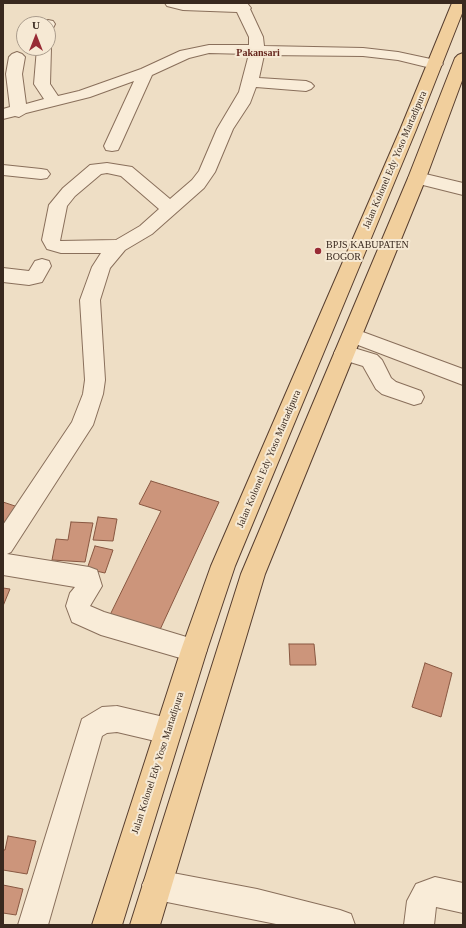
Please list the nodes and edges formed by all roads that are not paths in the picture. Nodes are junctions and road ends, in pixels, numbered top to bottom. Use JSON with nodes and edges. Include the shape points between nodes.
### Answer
{"nodes":[{"id":1,"x":172,"y":3,"type":"edge"},
{"id":2,"x":459,"y":3,"type":"edge"},
{"id":3,"x":242,"y":6,"type":"edge"},
{"id":4,"x":257,"y":50,"type":"junction"},
{"id":5,"x":44,"y":56,"type":"edge"},
{"id":6,"x":17,"y":57,"type":"dead end"},
{"id":7,"x":435,"y":64,"type":"junction"},
{"id":8,"x":462,"y":66,"type":"edge"},
{"id":9,"x":146,"y":72,"type":"junction"},
{"id":10,"x":250,"y":82,"type":"junction"},
{"id":11,"x":108,"y":85,"type":"junction"},
{"id":12,"x":306,"y":86,"type":"dead end"},
{"id":13,"x":133,"y":100,"type":"junction"},
{"id":14,"x":54,"y":102,"type":"junction"},
{"id":15,"x":19,"y":112,"type":"junction"},
{"id":16,"x":3,"y":114,"type":"edge"},
{"id":17,"x":408,"y":130,"type":"junction"},
{"id":18,"x":433,"y":136,"type":"junction"},
{"id":19,"x":112,"y":146,"type":"dead end"},
{"id":20,"x":3,"y":170,"type":"edge"},
{"id":21,"x":41,"y":174,"type":"dead end"},
{"id":22,"x":417,"y":178,"type":"junction"},
{"id":23,"x":463,"y":189,"type":"edge"},
{"id":24,"x":170,"y":209,"type":"junction"},
{"id":25,"x":119,"y":246,"type":"junction"},
{"id":26,"x":42,"y":266,"type":"dead end"},
{"id":27,"x":3,"y":275,"type":"edge"},
{"id":28,"x":348,"y":344,"type":"junction"},
{"id":29,"x":463,"y":377,"type":"edge"},
{"id":30,"x":414,"y":397,"type":"dead end"},
{"id":31,"x":3,"y":545,"type":"edge"},
{"id":32,"x":3,"y":564,"type":"edge"},
{"id":33,"x":194,"y":650,"type":"junction"},
{"id":34,"x":168,"y":731,"type":"junction"},
{"id":35,"x":156,"y":885,"type":"junction"},
{"id":36,"x":463,"y":898,"type":"edge"},
{"id":37,"x":33,"y":925,"type":"edge"},
{"id":38,"x":107,"y":925,"type":"edge"},
{"id":39,"x":145,"y":925,"type":"edge"},
{"id":40,"x":340,"y":925,"type":"edge"},
{"id":41,"x":419,"y":925,"type":"edge"}],
"edges":[{"from":1,"to":3,"type":"street","via":[[183,6]]},
{"from":2,"to":7,"type":"main road","name":"Jalan Kolonel Edy Yoso Martadipura"},
{"from":3,"to":4,"type":"street","via":[[255,30]]},
{"from":4,"to":7,"type":"street","via":[[387,48]]},
{"from":4,"to":9,"type":"street","via":[[200,50],[184,54]]},
{"from":4,"to":10,"type":"street"},
{"from":5,"to":14,"type":"street","via":[[42,84]]},
{"from":6,"to":15,"type":"street","via":[[14,74]]},
{"from":7,"to":17,"type":"main road","name":"Jalan Kolonel Edy Yoso Martadipura"},
{"from":8,"to":18,"type":"main road"},
{"from":9,"to":11,"type":"street"},
{"from":9,"to":13,"type":"street"},
{"from":10,"to":12,"type":"street"},
{"from":10,"to":24,"type":"street","via":[[242,103],[225,129],[207,172],[198,184]]},
{"from":11,"to":13,"type":"street"},
{"from":11,"to":14,"type":"street"},
{"from":13,"to":19,"type":"street"},
{"from":14,"to":15,"type":"street"},
{"from":15,"to":16,"type":"street"},
{"from":17,"to":18,"type":"main road"},
{"from":17,"to":33,"type":"main road","name":"Jalan Kolonel Edy Yoso Martadipura","via":[[226,558]]},
{"from":18,"to":22,"type":"main road"},
{"from":20,"to":21,"type":"street"},
{"from":22,"to":23,"type":"street"},
{"from":22,"to":28,"type":"main road"},
{"from":24,"to":25,"type":"street","via":[[146,230]]},
{"from":24,"to":25,"type":"street","via":[[126,172],[107,168],[96,169],[58,205],[51,240],[53,245],[61,247]]},
{"from":25,"to":31,"type":"street","via":[[101,267],[90,300],[95,380],[82,425]]},
{"from":26,"to":27,"type":"street","via":[[35,276],[29,278]]},
{"from":28,"to":29,"type":"street"},
{"from":28,"to":30,"type":"street","via":[[375,365],[383,383]]},
{"from":28,"to":35,"type":"main road","via":[[254,574]]},
{"from":32,"to":33,"type":"street","via":[[90,578],[90,586],[79,601],[78,610],[81,614],[101,623]]},
{"from":33,"to":34,"type":"main road","name":"Jalan Kolonel Edy Yoso Martadipura"},
{"from":34,"to":37,"type":"street","via":[[117,719],[102,720],[91,728]]},
{"from":34,"to":38,"type":"main road","name":"Jalan Kolonel Edy Yoso Martadipura"},
{"from":35,"to":39,"type":"main road"},
{"from":35,"to":40,"type":"street","via":[[257,904]]},
{"from":36,"to":41,"type":"street","via":[[435,892],[426,894],[422,901]]}]}
